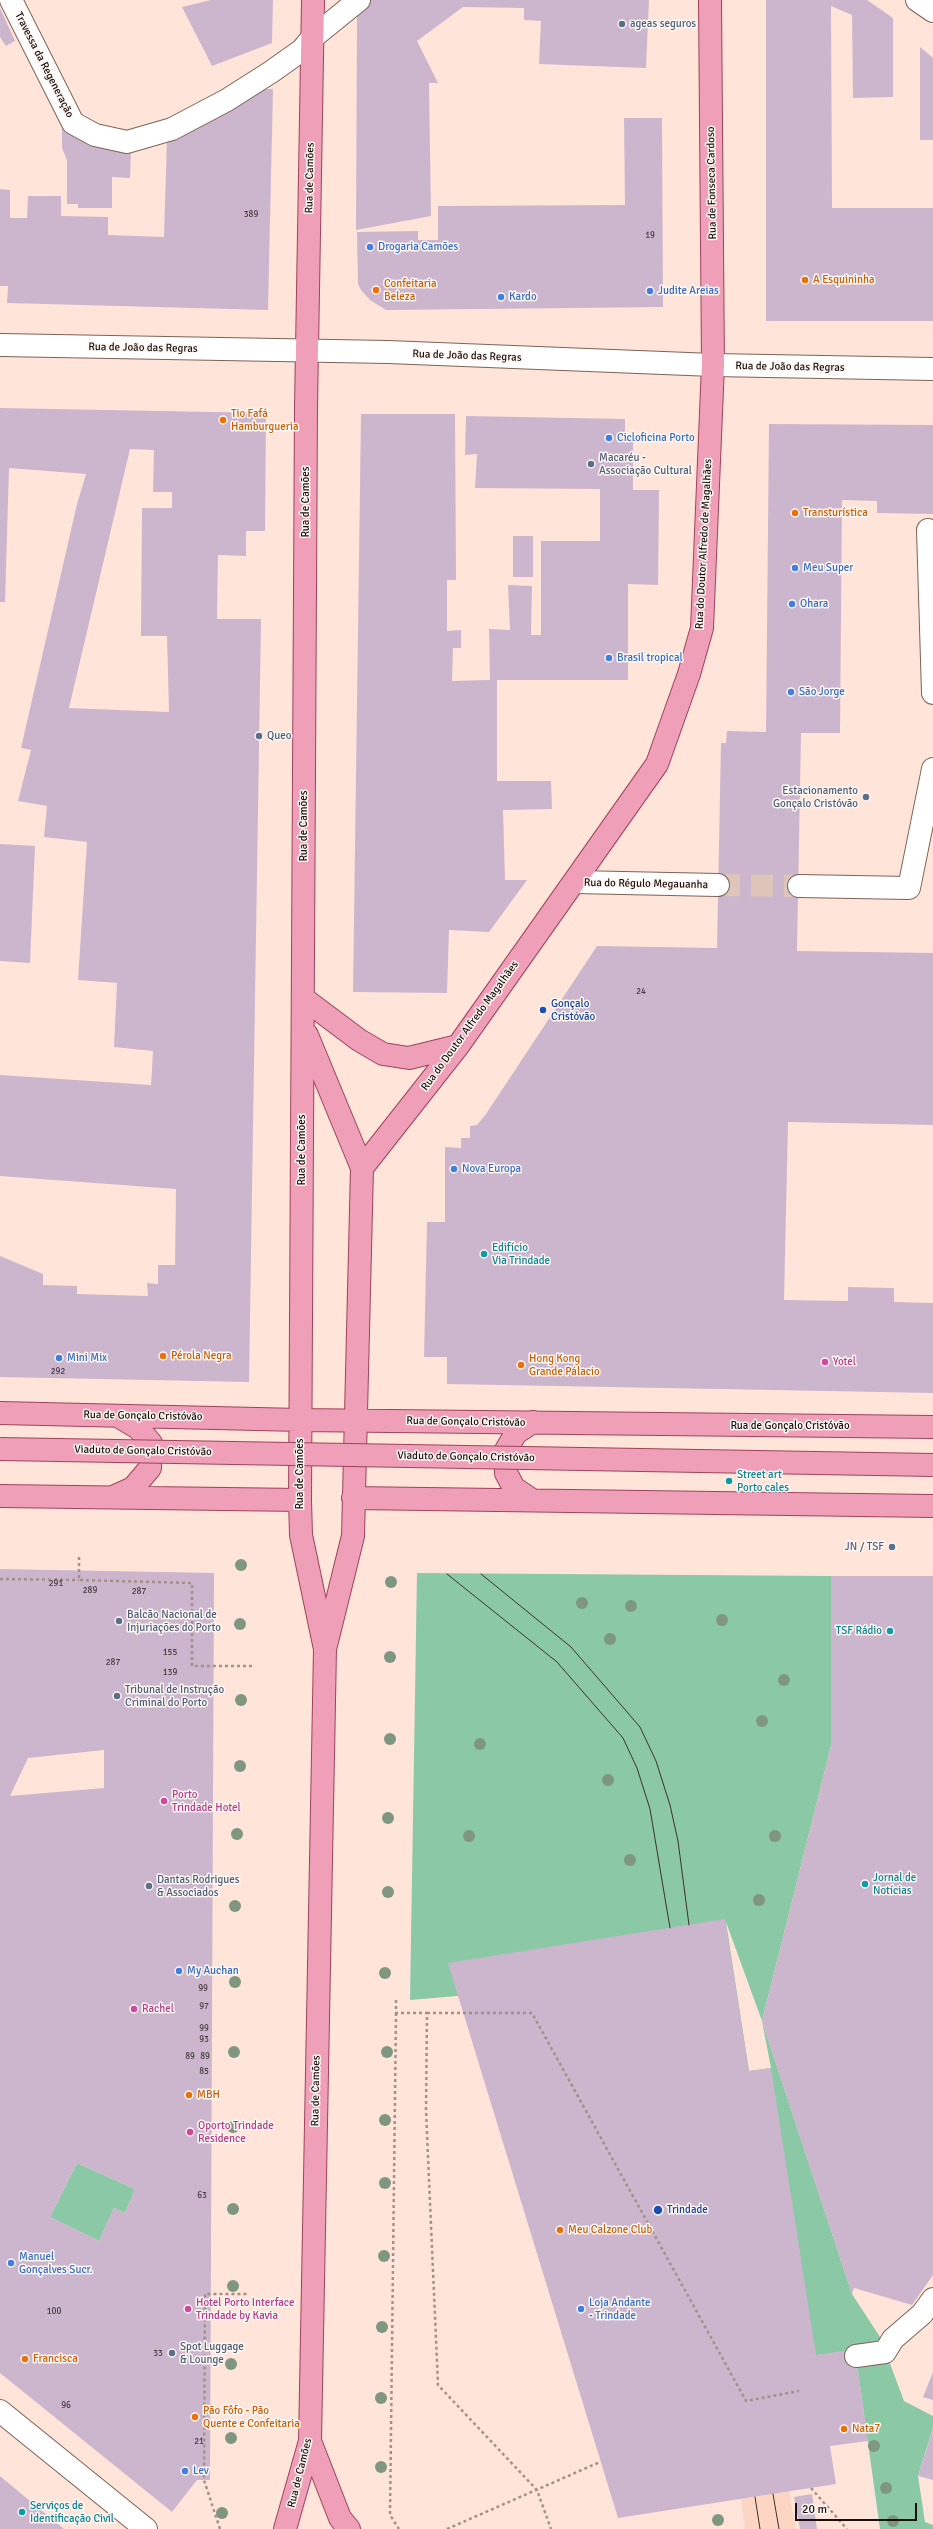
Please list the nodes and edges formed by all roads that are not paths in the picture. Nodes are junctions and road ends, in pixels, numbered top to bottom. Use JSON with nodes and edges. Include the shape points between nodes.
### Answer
{"nodes":[{"id":1,"x":11,"y":0,"type":"edge"},
{"id":2,"x":313,"y":0,"type":"edge"},
{"id":3,"x":359,"y":0,"type":"edge"},
{"id":4,"x":710,"y":0,"type":"edge"},
{"id":5,"x":312,"y":38,"type":"junction"},
{"id":6,"x":0,"y":345,"type":"edge"},
{"id":7,"x":307,"y":350,"type":"junction"},
{"id":8,"x":713,"y":365,"type":"junction"},
{"id":9,"x":933,"y":369,"type":"edge"},
{"id":10,"x":928,"y":530,"type":"dead end"},
{"id":11,"x":933,"y":693,"type":"edge"},
{"id":12,"x":933,"y":769,"type":"edge"},
{"id":13,"x":575,"y":882,"type":"junction"},
{"id":14,"x":718,"y":885,"type":"tunnel mouth"},
{"id":15,"x":799,"y":886,"type":"tunnel mouth"},
{"id":16,"x":303,"y":998,"type":"junction"},
{"id":17,"x":303,"y":1025,"type":"junction"},
{"id":18,"x":458,"y":1046,"type":"junction"},
{"id":19,"x":362,"y":1168,"type":"junction"},
{"id":20,"x":0,"y":1413,"type":"edge"},
{"id":21,"x":118,"y":1416,"type":"junction"},
{"id":22,"x":300,"y":1420,"type":"junction"},
{"id":23,"x":355,"y":1420,"type":"junction"},
{"id":24,"x":533,"y":1422,"type":"junction"},
{"id":25,"x":933,"y":1427,"type":"edge"},
{"id":26,"x":0,"y":1448,"type":"edge"},
{"id":27,"x":933,"y":1465,"type":"edge"},
{"id":28,"x":0,"y":1496,"type":"edge"},
{"id":29,"x":112,"y":1498,"type":"junction"},
{"id":30,"x":353,"y":1498,"type":"junction"},
{"id":31,"x":300,"y":1500,"type":"junction"},
{"id":32,"x":532,"y":1500,"type":"junction"},
{"id":33,"x":933,"y":1506,"type":"edge"},
{"id":34,"x":325,"y":1649,"type":"junction"},
{"id":35,"x":933,"y":2299,"type":"edge"},
{"id":36,"x":856,"y":2356,"type":"dead end"},
{"id":37,"x":0,"y":2411,"type":"edge"},
{"id":38,"x":310,"y":2441,"type":"junction"},
{"id":39,"x":146,"y":2529,"type":"edge"},
{"id":40,"x":285,"y":2529,"type":"edge"},
{"id":41,"x":349,"y":2529,"type":"edge"}],
"edges":[{"from":1,"to":5,"type":"street","name":"Travessa da Regeneração","via":[[73,123],[95,135],[127,142],[172,129],[227,100],[302,50]]},
{"from":2,"to":5,"type":"main road","name":"Rua de Camões"},
{"from":3,"to":5,"type":"street","name":"Travessa da Regeneração"},
{"from":4,"to":8,"type":"main road","name":"Rua de Fonseca Cardoso"},
{"from":5,"to":7,"type":"main road","name":"Rua de Camões"},
{"from":6,"to":7,"type":"street","name":"Rua de João das Regras"},
{"from":7,"to":8,"type":"street","name":"Rua de João das Regras"},
{"from":7,"to":16,"type":"main road","name":"Rua de Camões"},
{"from":8,"to":9,"type":"street","name":"Rua de João das Regras"},
{"from":8,"to":13,"type":"main road","name":"Rua do Doutor Alfredo de Magalhães","via":[[702,628],[689,674],[656,764]]},
{"from":10,"to":11,"type":"street"},
{"from":12,"to":15,"type":"street","via":[[908,888]]},
{"from":13,"to":14,"type":"street","name":"Rua do Régulo Megauanha"},
{"from":13,"to":18,"type":"main road","name":"Rua do Doutor Alfredo Magalhães"},
{"from":16,"to":17,"type":"main road","name":"Rua de Camões"},
{"from":16,"to":18,"type":"main road","via":[[359,1040],[383,1054],[409,1058]]},
{"from":17,"to":19,"type":"main road"},
{"from":17,"to":22,"type":"main road","name":"Rua de Camões"},
{"from":18,"to":19,"type":"main road","name":"Rua do Doutor Alfredo Magalhães"},
{"from":19,"to":23,"type":"main road","name":"Rua de Camões"},
{"from":20,"to":21,"type":"main road","name":"Rua de Gonçalo Cristóvão"},
{"from":21,"to":22,"type":"main road","name":"Rua de Gonçalo Cristóvão"},
{"from":21,"to":29,"type":"main road","via":[[138,1428],[152,1443],[150,1468],[132,1488]]},
{"from":22,"to":23,"type":"main road","name":"Rua de Gonçalo Cristóvão"},
{"from":22,"to":31,"type":"main road","name":"Rua de Camões"},
{"from":23,"to":24,"type":"main road","name":"Rua de Gonçalo Cristóvão"},
{"from":23,"to":30,"type":"main road","name":"Rua de Camões"},
{"from":24,"to":25,"type":"main road","name":"Rua de Gonçalo Cristóvão"},
{"from":24,"to":32,"type":"main road","via":[[516,1433],[506,1450],[506,1473],[514,1488]]},
{"from":26,"to":27,"type":"main road","name":"Viaduto de Gonçalo Cristóvão","bridge":true},
{"from":28,"to":29,"type":"main road"},
{"from":29,"to":31,"type":"main road"},
{"from":30,"to":32,"type":"main road"},
{"from":30,"to":34,"type":"main road","name":"Rua de Camões","via":[[353,1536]]},
{"from":31,"to":34,"type":"main road","name":"Rua de Camões","via":[[300,1535]]},
{"from":32,"to":33,"type":"main road"},
{"from":34,"to":38,"type":"main road","name":"Rua de Camões"},
{"from":35,"to":36,"type":"street","via":[[922,2314],[893,2339],[885,2352]]},
{"from":37,"to":39,"type":"street"},
{"from":38,"to":40,"type":"main road","name":"Rua de Camões"},
{"from":38,"to":41,"type":"main road","via":[[340,2518]]}]}
